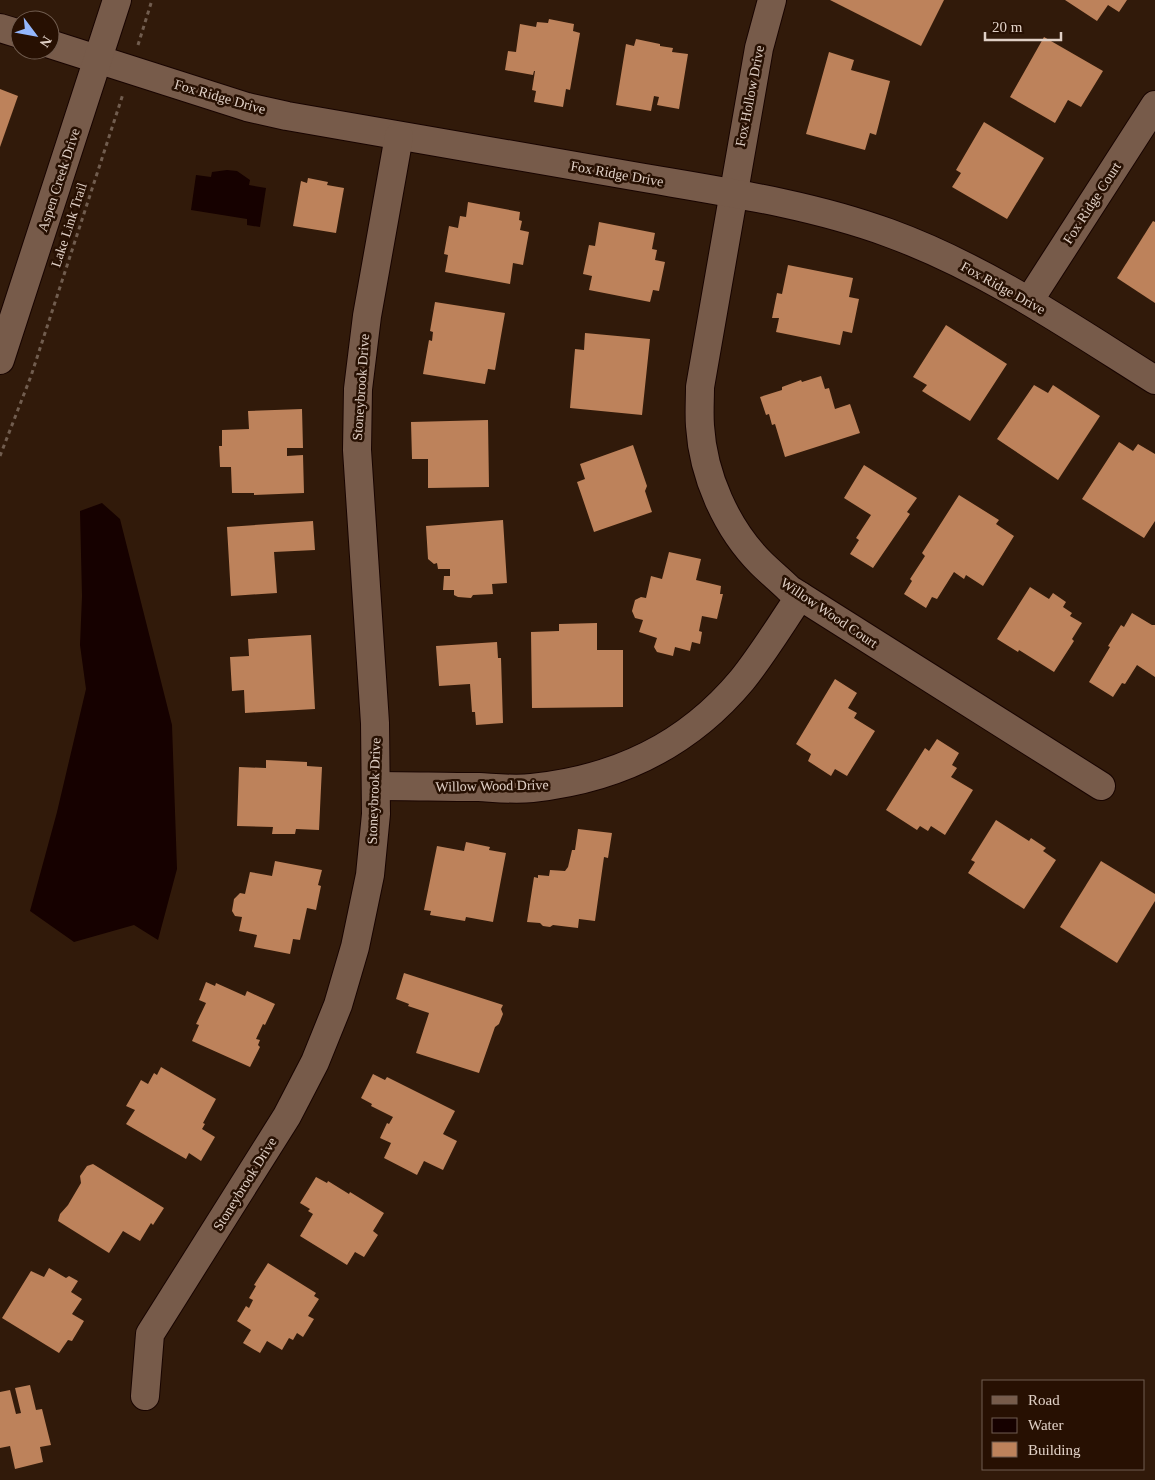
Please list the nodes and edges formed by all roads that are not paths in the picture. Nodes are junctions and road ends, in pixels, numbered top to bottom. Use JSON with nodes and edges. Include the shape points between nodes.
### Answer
{"nodes":[{"id":1,"x":117,"y":0,"type":"edge"},
{"id":2,"x":772,"y":0,"type":"edge"},
{"id":3,"x":60,"y":47,"type":"edge"},
{"id":4,"x":98,"y":60,"type":"junction"},
{"id":5,"x":1155,"y":105,"type":"edge"},
{"id":6,"x":399,"y":136,"type":"junction"},
{"id":7,"x":732,"y":194,"type":"junction"},
{"id":8,"x":1029,"y":300,"type":"junction"},
{"id":9,"x":0,"y":360,"type":"edge"},
{"id":10,"x":1155,"y":380,"type":"edge"},
{"id":11,"x":800,"y":596,"type":"junction"},
{"id":12,"x":377,"y":786,"type":"junction"},
{"id":13,"x":1101,"y":786,"type":"dead end"},
{"id":14,"x":145,"y":1396,"type":"dead end"}],
"edges":[{"from":1,"to":4,"type":"street","name":"Aspen Creek Drive"},
{"from":2,"to":7,"type":"street","name":"Fox Hollow Drive","via":[[758,48]]},
{"from":3,"to":4,"type":"street","name":"Fox Ridge Drive"},
{"from":4,"to":6,"type":"street","name":"Fox Ridge Drive","via":[[247,107]]},
{"from":4,"to":9,"type":"street","name":"Aspen Creek Drive"},
{"from":5,"to":8,"type":"street","name":"Fox Ridge Court"},
{"from":6,"to":7,"type":"street","name":"Fox Ridge Drive"},
{"from":6,"to":12,"type":"street","name":"Stoneybrook Drive","via":[[367,316],[358,389],[357,450],[376,723]]},
{"from":7,"to":8,"type":"street","name":"Fox Ridge Drive","via":[[814,210],[889,233],[949,258]]},
{"from":7,"to":11,"type":"street","name":"Willow Wood Court","via":[[700,388],[704,453],[718,500],[736,531],[760,562]]},
{"from":8,"to":10,"type":"street","name":"Fox Ridge Drive"},
{"from":11,"to":12,"type":"street","name":"Willow Wood Drive","via":[[742,680],[714,710],[678,739],[647,757],[584,780],[530,788]]},
{"from":11,"to":13,"type":"street","name":"Willow Wood Court"},
{"from":12,"to":14,"type":"street","name":"Stoneybrook Drive","via":[[370,875],[355,947],[338,1005],[315,1062],[287,1116],[150,1334]]}]}
